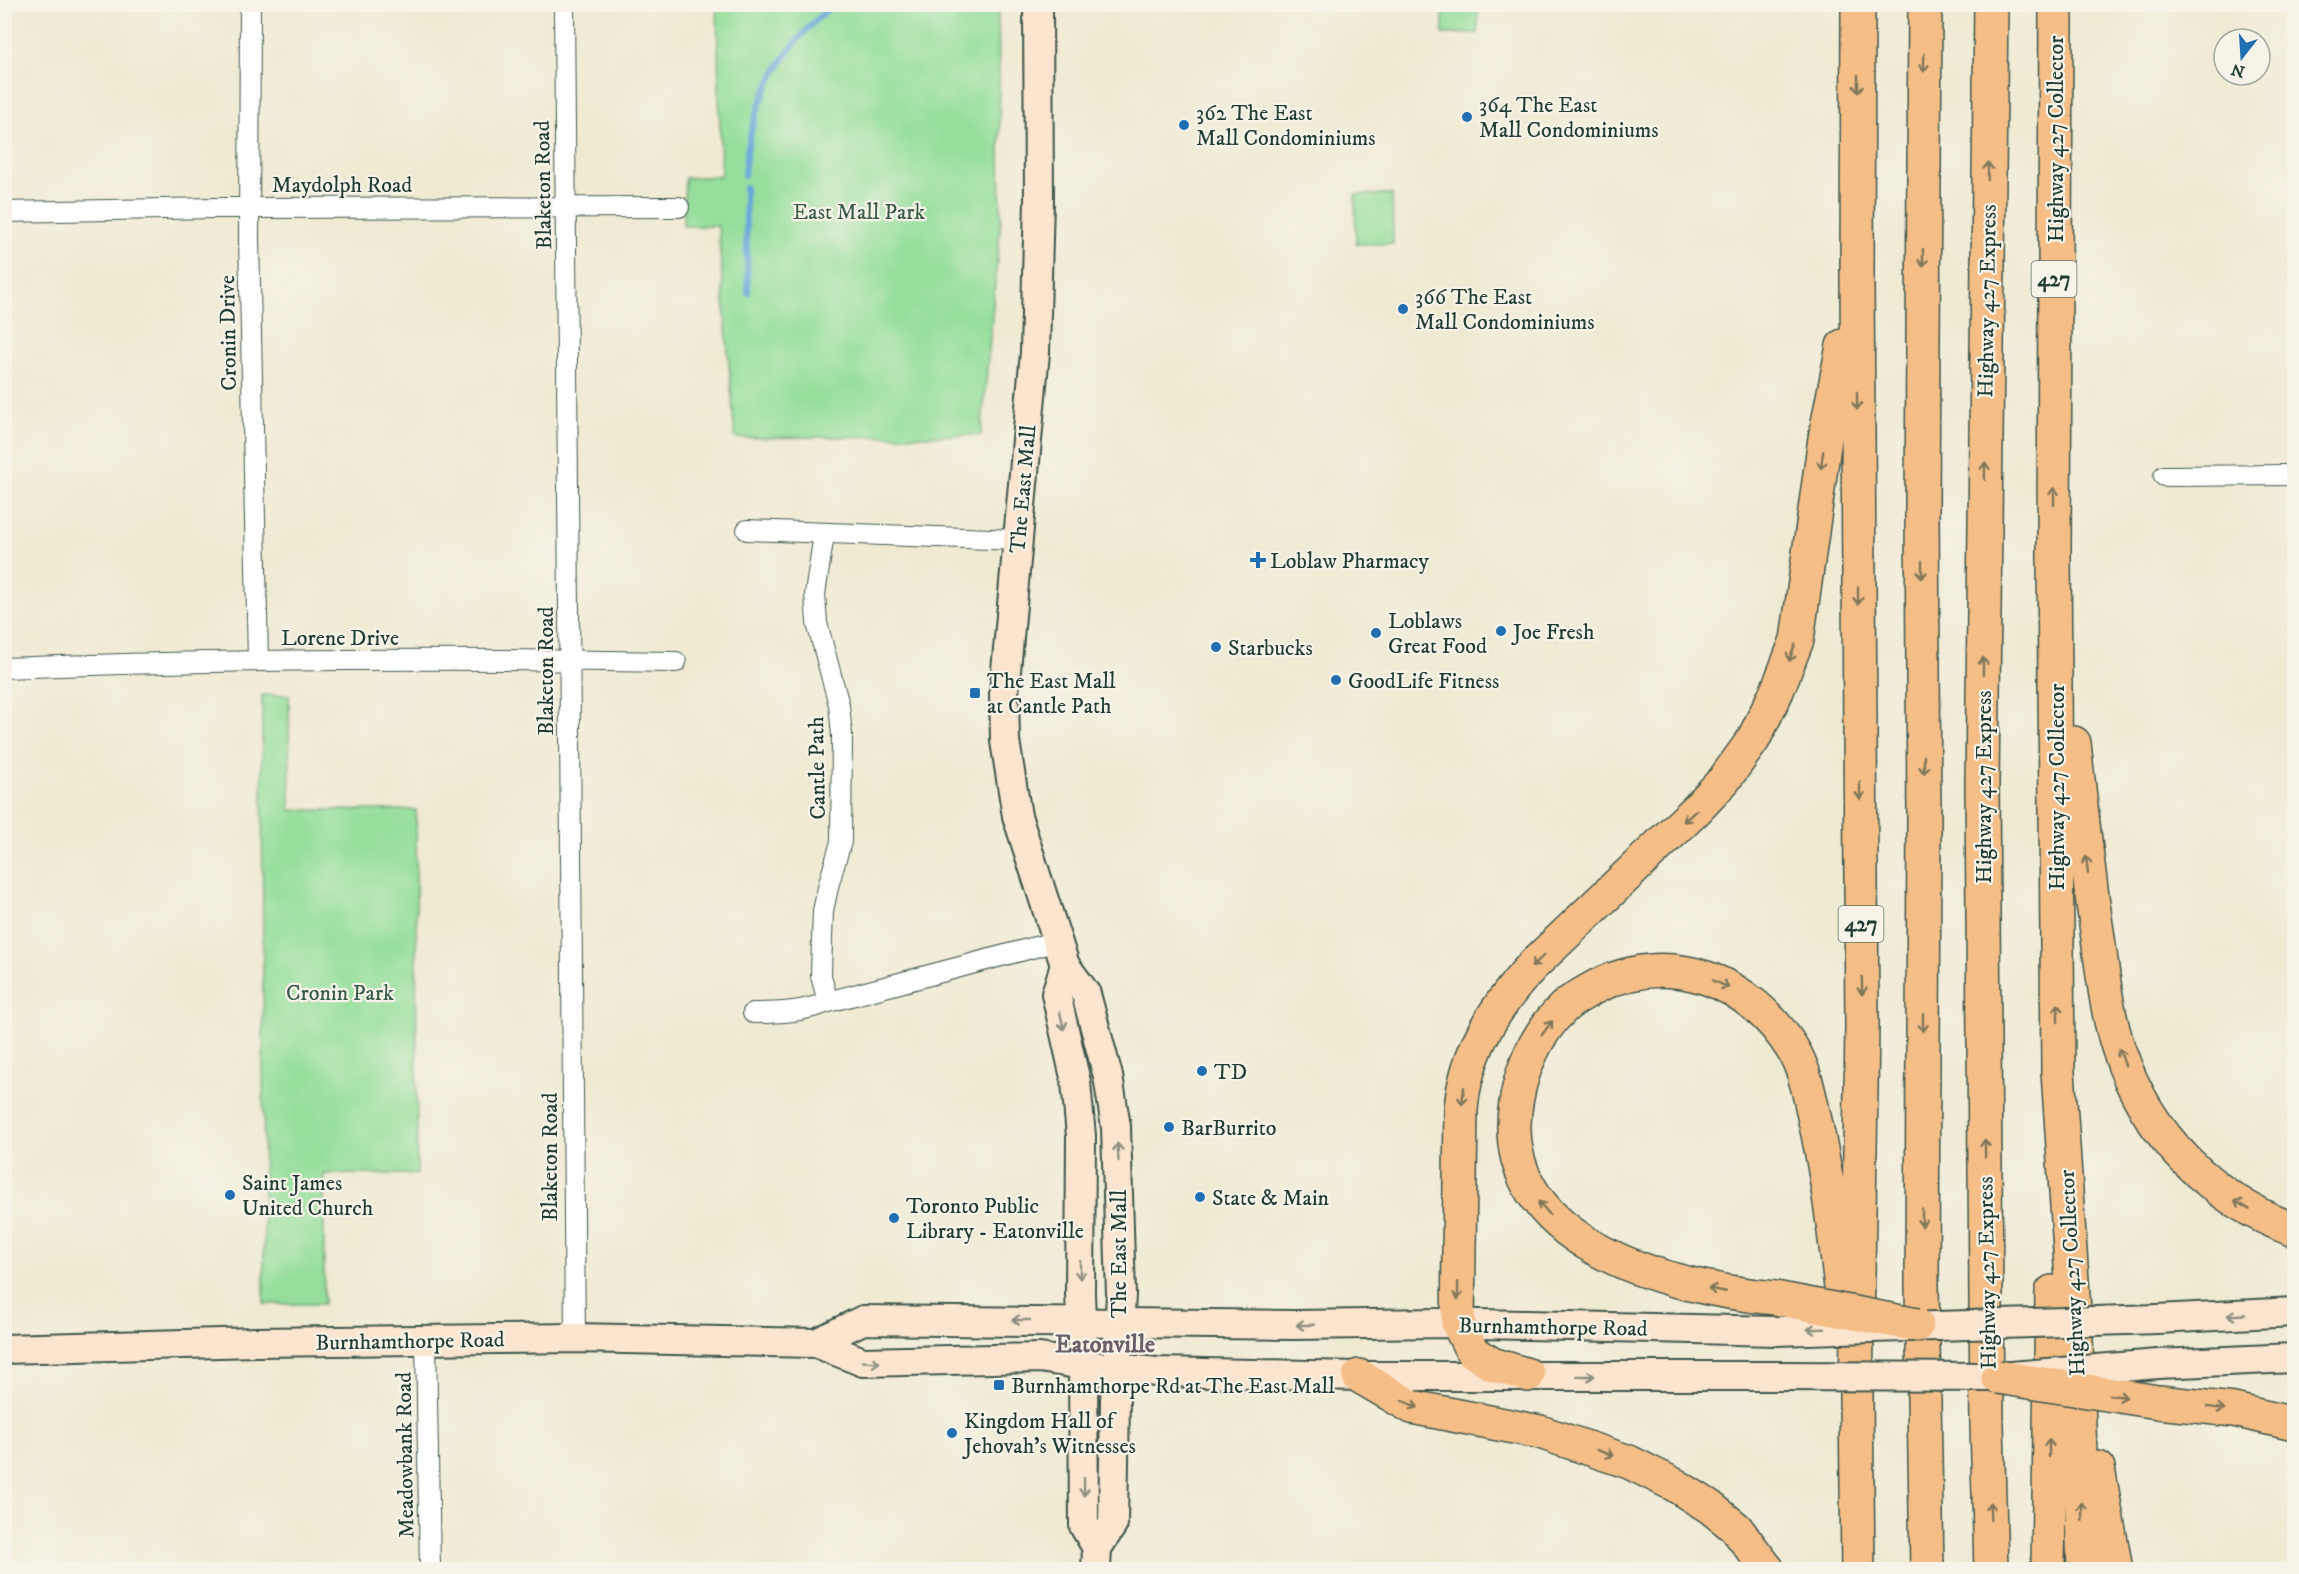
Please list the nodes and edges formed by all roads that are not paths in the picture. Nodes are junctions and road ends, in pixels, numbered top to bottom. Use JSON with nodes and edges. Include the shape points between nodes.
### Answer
{"nodes":[{"id":1,"x":250,"y":4,"type":"edge"},
{"id":2,"x":564,"y":4,"type":"edge"},
{"id":3,"x":1038,"y":4,"type":"edge"},
{"id":4,"x":1858,"y":4,"type":"edge"},
{"id":5,"x":1925,"y":4,"type":"edge"},
{"id":6,"x":1991,"y":4,"type":"edge"},
{"id":7,"x":2056,"y":4,"type":"edge"},
{"id":8,"x":567,"y":207,"type":"junction"},
{"id":9,"x":679,"y":207,"type":"dead end"},
{"id":10,"x":248,"y":208,"type":"junction"},
{"id":11,"x":4,"y":212,"type":"edge"},
{"id":12,"x":1857,"y":279,"type":"junction"},
{"id":13,"x":2164,"y":476,"type":"dead end"},
{"id":14,"x":2295,"y":476,"type":"edge"},
{"id":15,"x":747,"y":530,"type":"dead end"},
{"id":16,"x":824,"y":534,"type":"junction"},
{"id":17,"x":1018,"y":540,"type":"junction"},
{"id":18,"x":2054,"y":554,"type":"junction"},
{"id":19,"x":569,"y":659,"type":"junction"},
{"id":20,"x":258,"y":661,"type":"junction"},
{"id":21,"x":676,"y":662,"type":"dead end"},
{"id":22,"x":4,"y":668,"type":"edge"},
{"id":23,"x":1061,"y":953,"type":"junction"},
{"id":24,"x":828,"y":1002,"type":"junction"},
{"id":25,"x":753,"y":1013,"type":"dead end"},
{"id":26,"x":2058,"y":1072,"type":"junction"},
{"id":27,"x":2295,"y":1230,"type":"edge"},
{"id":28,"x":2295,"y":1312,"type":"edge"},
{"id":29,"x":1080,"y":1322,"type":"junction"},
{"id":30,"x":1458,"y":1323,"type":"junction"},
{"id":31,"x":1119,"y":1324,"type":"junction"},
{"id":32,"x":1917,"y":1325,"type":"junction"},
{"id":33,"x":574,"y":1338,"type":"junction"},
{"id":34,"x":426,"y":1340,"type":"junction"},
{"id":35,"x":2076,"y":1340,"type":"junction"},
{"id":36,"x":816,"y":1343,"type":"junction"},
{"id":37,"x":4,"y":1349,"type":"edge"},
{"id":38,"x":2295,"y":1358,"type":"edge"},
{"id":39,"x":1083,"y":1365,"type":"junction"},
{"id":40,"x":1116,"y":1368,"type":"junction"},
{"id":41,"x":1528,"y":1375,"type":"junction"},
{"id":42,"x":1359,"y":1376,"type":"junction"},
{"id":43,"x":1998,"y":1377,"type":"junction"},
{"id":44,"x":1856,"y":1398,"type":"junction"},
{"id":45,"x":2295,"y":1424,"type":"edge"},
{"id":46,"x":1097,"y":1559,"type":"edge"},
{"id":47,"x":430,"y":1569,"type":"edge"},
{"id":48,"x":1768,"y":1569,"type":"edge"},
{"id":49,"x":1858,"y":1569,"type":"edge"},
{"id":50,"x":1927,"y":1569,"type":"edge"},
{"id":51,"x":1991,"y":1569,"type":"edge"},
{"id":52,"x":2048,"y":1569,"type":"edge"},
{"id":53,"x":2084,"y":1569,"type":"edge"},
{"id":54,"x":2116,"y":1569,"type":"edge"}],
"edges":[{"from":1,"to":10,"type":"street","name":"Cronin Drive"},
{"from":2,"to":8,"type":"street","name":"Blaketon Road"},
{"from":3,"to":17,"type":"main road","name":"The East Mall","via":[[1035,352]]},
{"from":4,"to":12,"type":"highway","number":"427","one_way":true},
{"from":5,"to":50,"type":"highway","one_way":true,"via":[[1922,1286]]},
{"from":51,"to":6,"type":"highway","name":"Highway 427 Express","one_way":true,"via":[[1982,796]]},
{"from":18,"to":7,"type":"highway","name":"Highway 427 Collector","number":"427","one_way":true},
{"from":8,"to":9,"type":"street","name":"Maydolph Road"},
{"from":8,"to":10,"type":"street","name":"Maydolph Road"},
{"from":8,"to":19,"type":"street","name":"Blaketon Road"},
{"from":10,"to":11,"type":"street","name":"Maydolph Road"},
{"from":10,"to":20,"type":"street","name":"Cronin Drive"},
{"from":12,"to":30,"type":"highway","one_way":true,"via":[[1825,438],[1797,640],[1753,740],[1698,809],[1511,990],[1491,1018],[1468,1065],[1461,1110]]},
{"from":12,"to":44,"type":"highway","number":"427","one_way":true,"via":[[1862,1027]]},
{"from":13,"to":14,"type":"street"},
{"from":15,"to":16,"type":"street"},
{"from":16,"to":17,"type":"street"},
{"from":16,"to":24,"type":"street","name":"Cantle Path","via":[[816,594],[817,622],[839,705],[842,735],[840,842],[829,883],[822,939],[821,976]]},
{"from":17,"to":23,"type":"main road","name":"The East Mall","via":[[1004,693],[1005,741],[1017,816]]},
{"from":26,"to":18,"type":"highway","name":"Highway 427 Collector","number":"427","one_way":true},
{"from":27,"to":18,"type":"highway","one_way":true,"via":[[2235,1201],[2181,1157],[2144,1106],[2119,1051],[2089,883]]},
{"from":19,"to":20,"type":"street","name":"Lorene Drive"},
{"from":19,"to":21,"type":"street","name":"Lorene Drive"},
{"from":19,"to":33,"type":"street","name":"Blaketon Road"},
{"from":20,"to":22,"type":"street","name":"Lorene Drive"},
{"from":23,"to":24,"type":"street"},
{"from":23,"to":29,"type":"main road","name":"The East Mall","one_way":true,"via":[[1056,994],[1076,1082],[1081,1136]]},
{"from":31,"to":23,"type":"main road","name":"The East Mall","one_way":true,"via":[[1116,1127],[1108,1076],[1086,994]]},
{"from":24,"to":25,"type":"street","via":[[810,1010]]},
{"from":26,"to":35,"type":"highway","name":"Highway 427 Collector","number":"427"},
{"from":52,"to":26,"type":"highway","one_way":true},
{"from":28,"to":32,"type":"main road","name":"Burnhamthorpe Road","one_way":true,"bridge":true,"via":[[2010,1325]]},
{"from":29,"to":31,"type":"main road","name":"Burnhamthorpe Road"},
{"from":29,"to":36,"type":"main road","name":"Burnhamthorpe Road","one_way":true,"via":[[863,1320]]},
{"from":29,"to":39,"type":"main road","name":"The East Mall"},
{"from":30,"to":31,"type":"main road","name":"Burnhamthorpe Road","one_way":true},
{"from":32,"to":30,"type":"main road","name":"Burnhamthorpe Road","one_way":true,"bridge":true,"via":[[1776,1330]]},
{"from":30,"to":41,"type":"highway","via":[[1472,1351],[1492,1364]]},
{"from":31,"to":40,"type":"main road","name":"The East Mall"},
{"from":32,"to":44,"type":"highway","one_way":true,"bridge":true,"via":[[1775,1298],[1713,1289],[1622,1262],[1559,1224],[1540,1204],[1523,1176],[1517,1158],[1514,1117],[1525,1065],[1539,1037],[1565,1006],[1617,977],[1662,970],[1697,975],[1734,990],[1774,1024],[1793,1051],[1808,1086],[1825,1164]]},
{"from":33,"to":34,"type":"main road","name":"Burnhamthorpe Road"},
{"from":33,"to":36,"type":"main road","name":"Burnhamthorpe Road"},
{"from":34,"to":37,"type":"main road","name":"Burnhamthorpe Road"},
{"from":34,"to":47,"type":"street","name":"Meadowbank Road"},
{"from":53,"to":35,"type":"highway","name":"Highway 427 Collector","number":"427","one_way":true},
{"from":35,"to":54,"type":"highway"},
{"from":36,"to":39,"type":"main road","name":"Burnhamthorpe Road","one_way":true,"via":[[863,1362],[1040,1358]]},
{"from":38,"to":43,"type":"main road","name":"Burnhamthorpe Road","bridge":true},
{"from":39,"to":40,"type":"main road","name":"Burnhamthorpe Road"},
{"from":39,"to":46,"type":"main road","name":"The East Mall","one_way":true,"via":[[1084,1526]]},
{"from":40,"to":42,"type":"main road","name":"Burnhamthorpe Road"},
{"from":40,"to":46,"type":"main road","name":"The East Mall","via":[[1113,1524]]},
{"from":41,"to":42,"type":"main road","name":"Burnhamthorpe Road"},
{"from":41,"to":43,"type":"main road","name":"Burnhamthorpe Road","one_way":true,"bridge":true},
{"from":42,"to":48,"type":"highway","one_way":true,"via":[[1412,1407],[1540,1432],[1637,1466],[1710,1507],[1736,1528]]},
{"from":43,"to":45,"type":"highway","one_way":true,"bridge":true,"via":[[2234,1410]]},
{"from":44,"to":49,"type":"highway","number":"427"}]}
